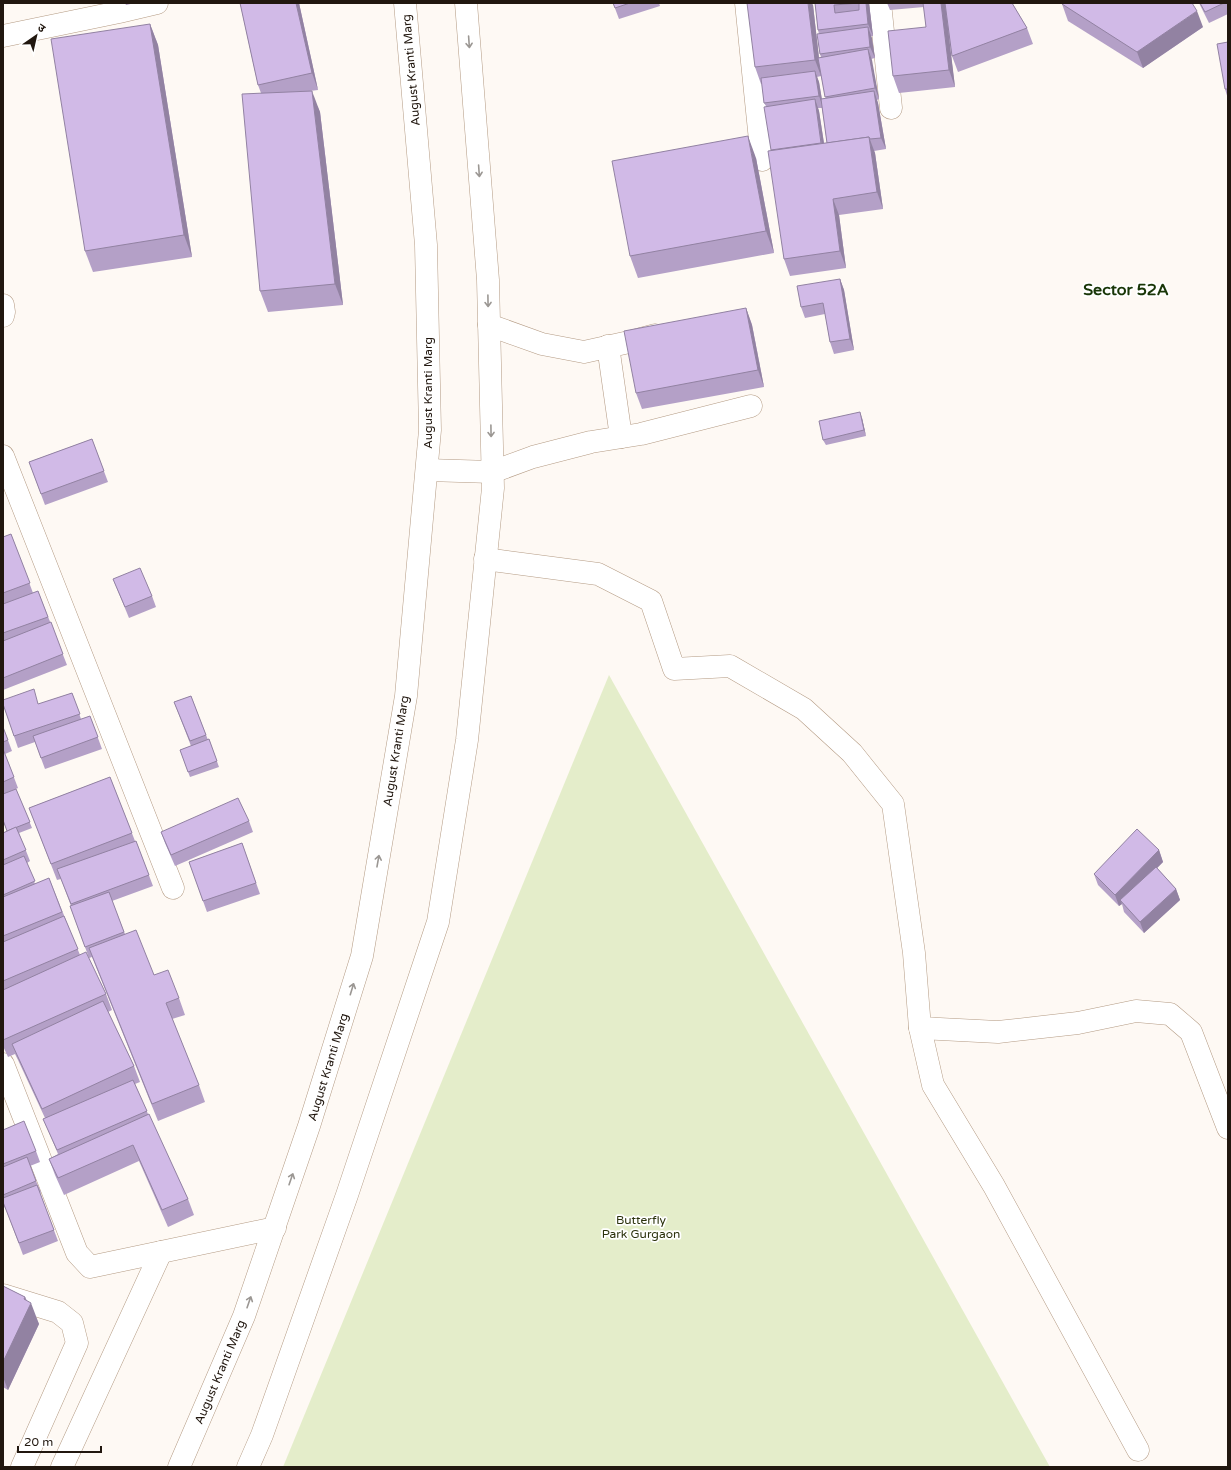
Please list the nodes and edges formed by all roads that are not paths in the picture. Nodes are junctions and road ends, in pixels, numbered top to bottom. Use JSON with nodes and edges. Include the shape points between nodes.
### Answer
{"nodes":[{"id":1,"x":157,"y":3,"type":"edge"},
{"id":2,"x":405,"y":3,"type":"edge"},
{"id":3,"x":466,"y":3,"type":"edge"},
{"id":4,"x":746,"y":3,"type":"edge"},
{"id":5,"x":880,"y":3,"type":"edge"},
{"id":6,"x":118,"y":8,"type":"edge"},
{"id":7,"x":3,"y":36,"type":"edge"},
{"id":8,"x":891,"y":108,"type":"dead end"},
{"id":9,"x":762,"y":160,"type":"dead end"},
{"id":10,"x":3,"y":305,"type":"edge"},
{"id":11,"x":3,"y":316,"type":"edge"},
{"id":12,"x":489,"y":325,"type":"junction"},
{"id":13,"x":673,"y":330,"type":"edge"},
{"id":14,"x":608,"y":346,"type":"junction"},
{"id":15,"x":751,"y":406,"type":"dead end"},
{"id":16,"x":621,"y":437,"type":"junction"},
{"id":17,"x":3,"y":456,"type":"edge"},
{"id":18,"x":427,"y":470,"type":"junction"},
{"id":19,"x":492,"y":472,"type":"junction"},
{"id":20,"x":485,"y":559,"type":"junction"},
{"id":21,"x":172,"y":888,"type":"dead end"},
{"id":22,"x":920,"y":1028,"type":"junction"},
{"id":23,"x":3,"y":1064,"type":"edge"},
{"id":24,"x":1228,"y":1128,"type":"edge"},
{"id":25,"x":274,"y":1228,"type":"junction"},
{"id":26,"x":161,"y":1252,"type":"junction"},
{"id":27,"x":3,"y":1295,"type":"edge"},
{"id":28,"x":1138,"y":1450,"type":"dead end"},
{"id":29,"x":22,"y":1467,"type":"edge"},
{"id":30,"x":62,"y":1467,"type":"edge"},
{"id":31,"x":180,"y":1467,"type":"edge"},
{"id":32,"x":248,"y":1467,"type":"edge"}],
"edges":[{"from":1,"to":6,"type":"street"},
{"from":2,"to":18,"type":"street","name":"August Kranti Marg","via":[[426,245],[430,430]]},
{"from":3,"to":12,"type":"street","one_way":true,"via":[[488,280]]},
{"from":4,"to":9,"type":"street"},
{"from":5,"to":8,"type":"street"},
{"from":6,"to":7,"type":"street"},
{"from":10,"to":11,"type":"street"},
{"from":12,"to":14,"type":"street","via":[[549,346],[584,352]]},
{"from":12,"to":19,"type":"street","one_way":true},
{"from":13,"to":14,"type":"street"},
{"from":14,"to":16,"type":"street"},
{"from":15,"to":16,"type":"street"},
{"from":16,"to":19,"type":"street","via":[[533,457]]},
{"from":17,"to":21,"type":"street"},
{"from":18,"to":19,"type":"street"},
{"from":25,"to":18,"type":"street","name":"August Kranti Marg","one_way":true,"via":[[362,956],[406,696]]},
{"from":19,"to":20,"type":"street","via":[[493,488]]},
{"from":20,"to":22,"type":"street","via":[[598,574],[651,600],[674,669],[730,666],[804,709],[852,753],[893,804],[914,954]]},
{"from":20,"to":32,"type":"street","via":[[467,740],[438,922],[348,1195],[262,1435]]},
{"from":22,"to":24,"type":"street","via":[[998,1032],[1078,1023],[1136,1011],[1170,1014],[1191,1032]]},
{"from":22,"to":28,"type":"street","via":[[933,1086],[994,1186]]},
{"from":23,"to":26,"type":"street","via":[[77,1253],[90,1267]]},
{"from":25,"to":26,"type":"street"},
{"from":31,"to":25,"type":"street","name":"August Kranti Marg","one_way":true,"via":[[244,1316]]},
{"from":26,"to":30,"type":"street"},
{"from":27,"to":29,"type":"street","via":[[58,1312],[72,1323],[77,1343]]}]}
